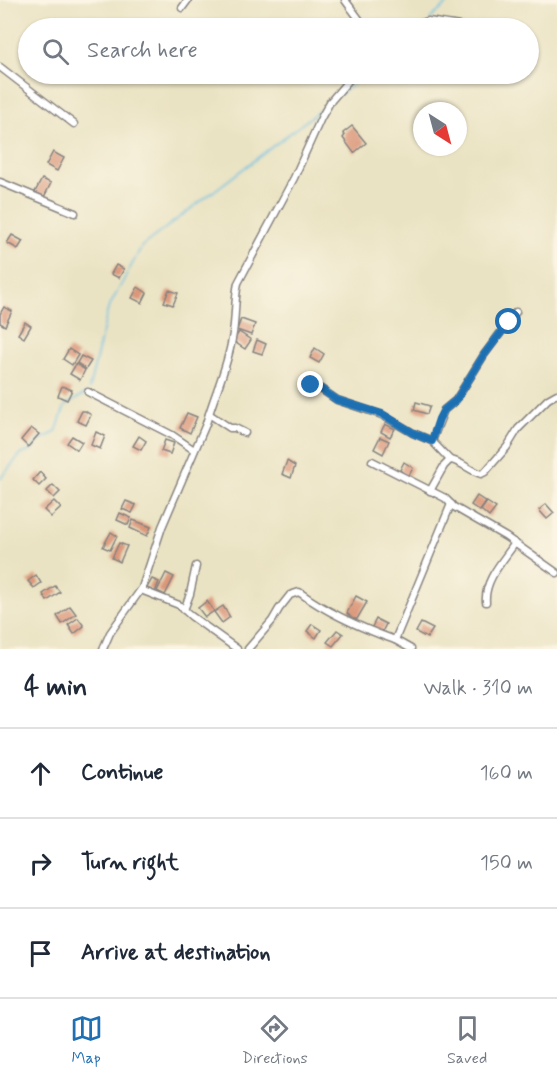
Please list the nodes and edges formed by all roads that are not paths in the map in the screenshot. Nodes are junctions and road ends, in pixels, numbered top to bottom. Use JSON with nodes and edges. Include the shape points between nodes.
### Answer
{"nodes":[{"id":1,"x":188,"y":0,"type":"edge"},
{"id":2,"x":345,"y":0,"type":"edge"},
{"id":3,"x":182,"y":8,"type":"dead end"},
{"id":4,"x":358,"y":18,"type":"edge"},
{"id":5,"x":0,"y":67,"type":"edge"},
{"id":6,"x":18,"y":81,"type":"edge"},
{"id":7,"x":22,"y":84,"type":"edge"},
{"id":8,"x":345,"y":84,"type":"edge"},
{"id":9,"x":74,"y":123,"type":"dead end"},
{"id":10,"x":0,"y":182,"type":"edge"},
{"id":11,"x":75,"y":213,"type":"dead end"},
{"id":12,"x":516,"y":312,"type":"dead end"},
{"id":13,"x":311,"y":385,"type":"dead end"},
{"id":14,"x":88,"y":392,"type":"dead end"},
{"id":15,"x":557,"y":394,"type":"edge"},
{"id":16,"x":209,"y":414,"type":"junction"},
{"id":17,"x":245,"y":434,"type":"dead end"},
{"id":18,"x":432,"y":441,"type":"junction"},
{"id":19,"x":194,"y":450,"type":"junction"},
{"id":20,"x":450,"y":460,"type":"junction"},
{"id":21,"x":372,"y":461,"type":"dead end"},
{"id":22,"x":430,"y":491,"type":"junction"},
{"id":23,"x":450,"y":504,"type":"junction"},
{"id":24,"x":515,"y":543,"type":"junction"},
{"id":25,"x":196,"y":566,"type":"dead end"},
{"id":26,"x":557,"y":573,"type":"edge"},
{"id":27,"x":141,"y":590,"type":"junction"},
{"id":28,"x":486,"y":602,"type":"dead end"},
{"id":29,"x":184,"y":610,"type":"junction"},
{"id":30,"x":395,"y":640,"type":"junction"},
{"id":31,"x":103,"y":649,"type":"edge"},
{"id":32,"x":237,"y":649,"type":"edge"},
{"id":33,"x":248,"y":649,"type":"edge"},
{"id":34,"x":411,"y":649,"type":"edge"}],
"edges":[{"from":1,"to":3,"type":"street"},
{"from":2,"to":4,"type":"street"},
{"from":5,"to":6,"type":"street"},
{"from":7,"to":9,"type":"street"},
{"from":8,"to":16,"type":"street","via":[[321,118],[238,283],[232,338]]},
{"from":10,"to":11,"type":"street"},
{"from":12,"to":18,"type":"street","via":[[456,400],[444,410]]},
{"from":13,"to":18,"type":"street","via":[[337,400],[382,414]]},
{"from":14,"to":19,"type":"street"},
{"from":15,"to":20,"type":"street","via":[[518,429],[485,472],[475,472]]},
{"from":16,"to":17,"type":"street"},
{"from":16,"to":19,"type":"street"},
{"from":18,"to":20,"type":"street"},
{"from":19,"to":27,"type":"street"},
{"from":20,"to":22,"type":"street"},
{"from":21,"to":22,"type":"street"},
{"from":22,"to":23,"type":"street"},
{"from":23,"to":24,"type":"street"},
{"from":23,"to":30,"type":"street"},
{"from":24,"to":26,"type":"street"},
{"from":24,"to":28,"type":"street","via":[[485,591]]},
{"from":25,"to":29,"type":"street"},
{"from":27,"to":29,"type":"street"},
{"from":27,"to":31,"type":"street"},
{"from":29,"to":32,"type":"street"},
{"from":30,"to":33,"type":"street","via":[[329,612],[299,592],[290,596]]},
{"from":30,"to":34,"type":"street"}]}
